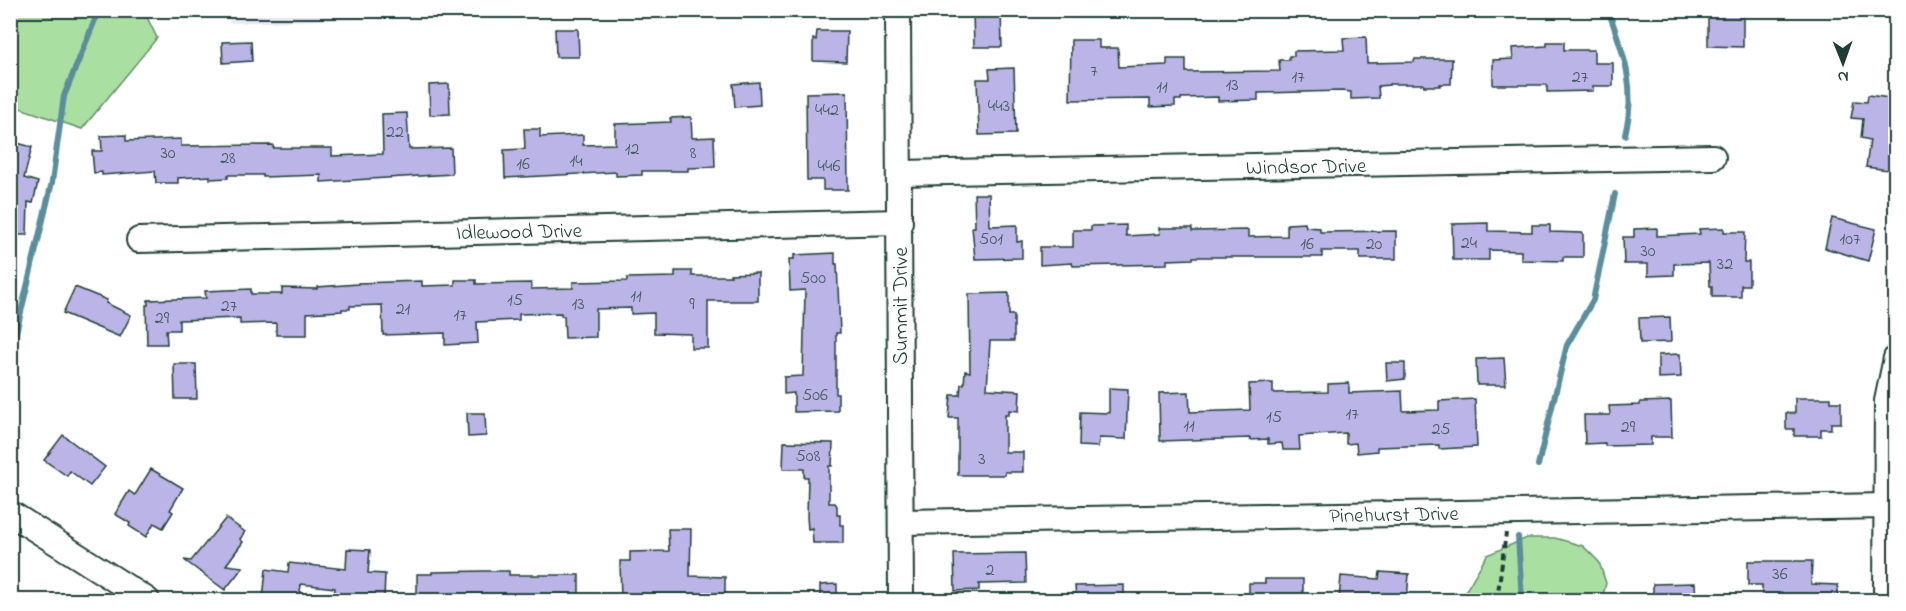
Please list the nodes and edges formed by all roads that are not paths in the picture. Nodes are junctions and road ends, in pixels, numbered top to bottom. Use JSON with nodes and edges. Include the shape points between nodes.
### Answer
{"nodes":[{"id":1,"x":898,"y":10,"type":"edge"},
{"id":2,"x":1713,"y":157,"type":"dead end"},
{"id":3,"x":899,"y":173,"type":"junction"},
{"id":4,"x":900,"y":222,"type":"junction"},
{"id":5,"x":139,"y":240,"type":"dead end"},
{"id":6,"x":1896,"y":358,"type":"edge"},
{"id":7,"x":1887,"y":506,"type":"junction"},
{"id":8,"x":10,"y":513,"type":"edge"},
{"id":9,"x":902,"y":522,"type":"junction"},
{"id":10,"x":147,"y":600,"type":"edge"},
{"id":11,"x":901,"y":600,"type":"edge"},
{"id":12,"x":1886,"y":600,"type":"edge"}],
"edges":[{"from":1,"to":3,"type":"street","name":"Summit Drive"},
{"from":2,"to":3,"type":"street","name":"Windsor Drive"},
{"from":3,"to":4,"type":"street","name":"Summit Drive"},
{"from":4,"to":5,"type":"street","name":"Idlewood Drive"},
{"from":4,"to":9,"type":"street","name":"Summit Drive"},
{"from":6,"to":7,"type":"street","via":[[1887,401]]},
{"from":7,"to":9,"type":"street","name":"Pinehurst Drive"},
{"from":7,"to":12,"type":"street"},
{"from":8,"to":10,"type":"street"},
{"from":9,"to":11,"type":"street","name":"Summit Drive"}]}
